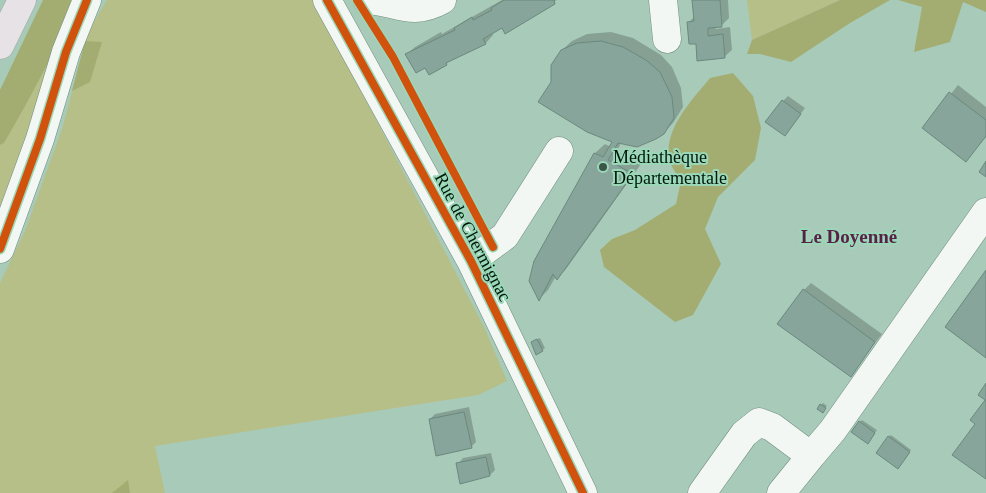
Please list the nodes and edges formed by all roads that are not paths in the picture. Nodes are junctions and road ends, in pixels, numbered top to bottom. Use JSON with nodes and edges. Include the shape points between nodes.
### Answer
{"nodes":[{"id":1,"x":22,"y":0,"type":"edge"},
{"id":2,"x":87,"y":0,"type":"edge"},
{"id":3,"x":359,"y":0,"type":"edge"},
{"id":4,"x":367,"y":0,"type":"edge"},
{"id":5,"x":442,"y":0,"type":"edge"},
{"id":6,"x":664,"y":0,"type":"edge"},
{"id":7,"x":331,"y":7,"type":"edge"},
{"id":8,"x":668,"y":39,"type":"dead end"},
{"id":9,"x":0,"y":45,"type":"edge"},
{"id":10,"x":559,"y":151,"type":"dead end"},
{"id":11,"x":986,"y":212,"type":"edge"},
{"id":12,"x":0,"y":249,"type":"edge"},
{"id":13,"x":471,"y":261,"type":"junction"},
{"id":14,"x":811,"y":456,"type":"junction"},
{"id":15,"x":583,"y":493,"type":"edge"},
{"id":16,"x":702,"y":493,"type":"edge"},
{"id":17,"x":781,"y":493,"type":"edge"}],
"edges":[{"from":1,"to":9,"type":"highway"},
{"from":2,"to":12,"type":"street","via":[[66,52],[40,139]]},
{"from":3,"to":7,"type":"street"},
{"from":4,"to":5,"type":"street","via":[[410,9],[422,9]]},
{"from":6,"to":8,"type":"street"},
{"from":7,"to":13,"type":"street","name":"Rue de Chermignac"},
{"from":10,"to":13,"type":"street","via":[[505,236]]},
{"from":11,"to":14,"type":"street","via":[[839,422]]},
{"from":13,"to":15,"type":"street","name":"Rue de Chermignac"},
{"from":14,"to":16,"type":"street","via":[[772,426],[759,422],[744,434]]},
{"from":14,"to":17,"type":"street"}]}
